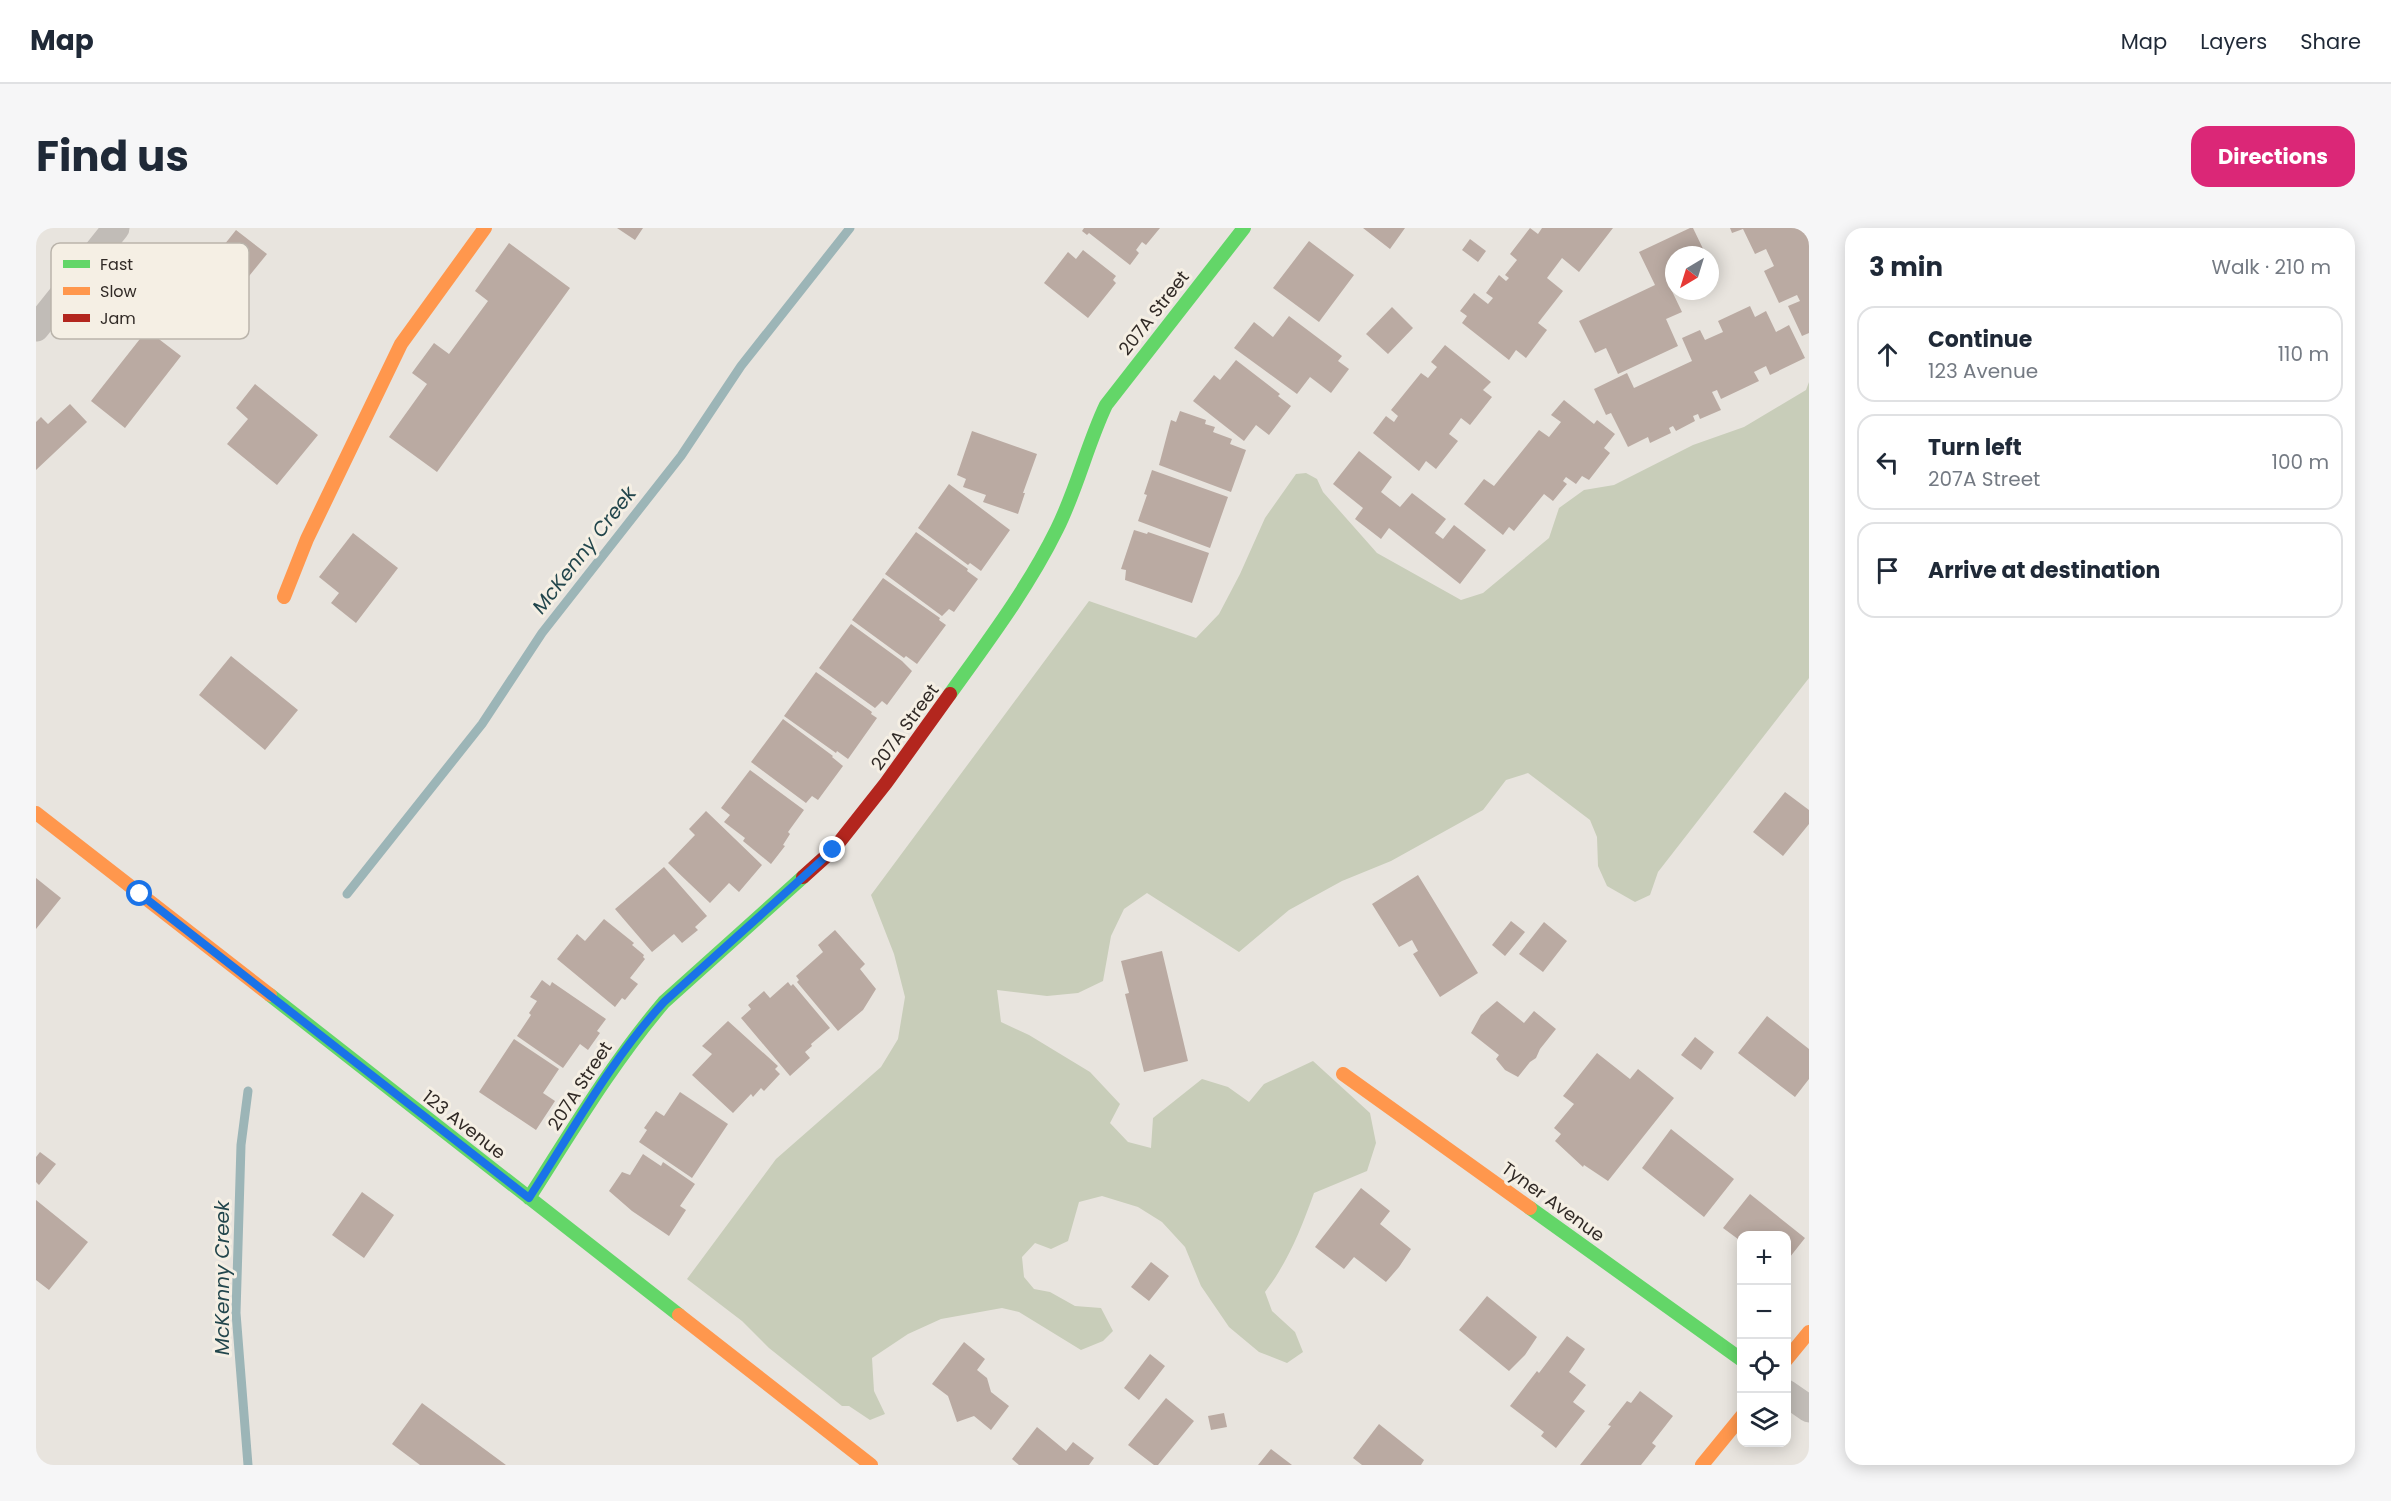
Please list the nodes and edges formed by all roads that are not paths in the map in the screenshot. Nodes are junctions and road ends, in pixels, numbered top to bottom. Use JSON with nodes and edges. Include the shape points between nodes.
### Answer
{"nodes":[{"id":1,"x":116,"y":228,"type":"edge"},
{"id":2,"x":485,"y":228,"type":"edge"},
{"id":3,"x":1244,"y":228,"type":"edge"},
{"id":4,"x":104,"y":243,"type":"edge"},
{"id":5,"x":51,"y":309,"type":"edge"},
{"id":6,"x":36,"y":328,"type":"edge"},
{"id":7,"x":284,"y":597,"type":"dead end"},
{"id":8,"x":36,"y":813,"type":"edge"},
{"id":9,"x":1343,"y":1074,"type":"dead end"},
{"id":10,"x":529,"y":1198,"type":"junction"},
{"id":11,"x":1809,"y":1332,"type":"edge"},
{"id":12,"x":1791,"y":1354,"type":"edge"},
{"id":13,"x":1737,"y":1356,"type":"edge"},
{"id":14,"x":1791,"y":1396,"type":"edge"},
{"id":15,"x":1809,"y":1409,"type":"edge"},
{"id":16,"x":1737,"y":1422,"type":"edge"},
{"id":17,"x":871,"y":1465,"type":"edge"},
{"id":18,"x":1702,"y":1465,"type":"edge"}],
"edges":[{"from":1,"to":4,"type":"street"},
{"from":2,"to":7,"type":"street","via":[[401,344],[307,539]]},
{"from":3,"to":10,"type":"street","name":"207A Street","via":[[1106,405],[1058,527],[1022,595],[886,783],[833,850],[641,1027]]},
{"from":5,"to":6,"type":"street"},
{"from":8,"to":10,"type":"street","name":"123 Avenue"},
{"from":9,"to":13,"type":"street","name":"Tyner Avenue"},
{"from":10,"to":17,"type":"street","name":"123 Avenue"},
{"from":11,"to":12,"type":"street"},
{"from":14,"to":15,"type":"street"},
{"from":16,"to":18,"type":"street"}]}
